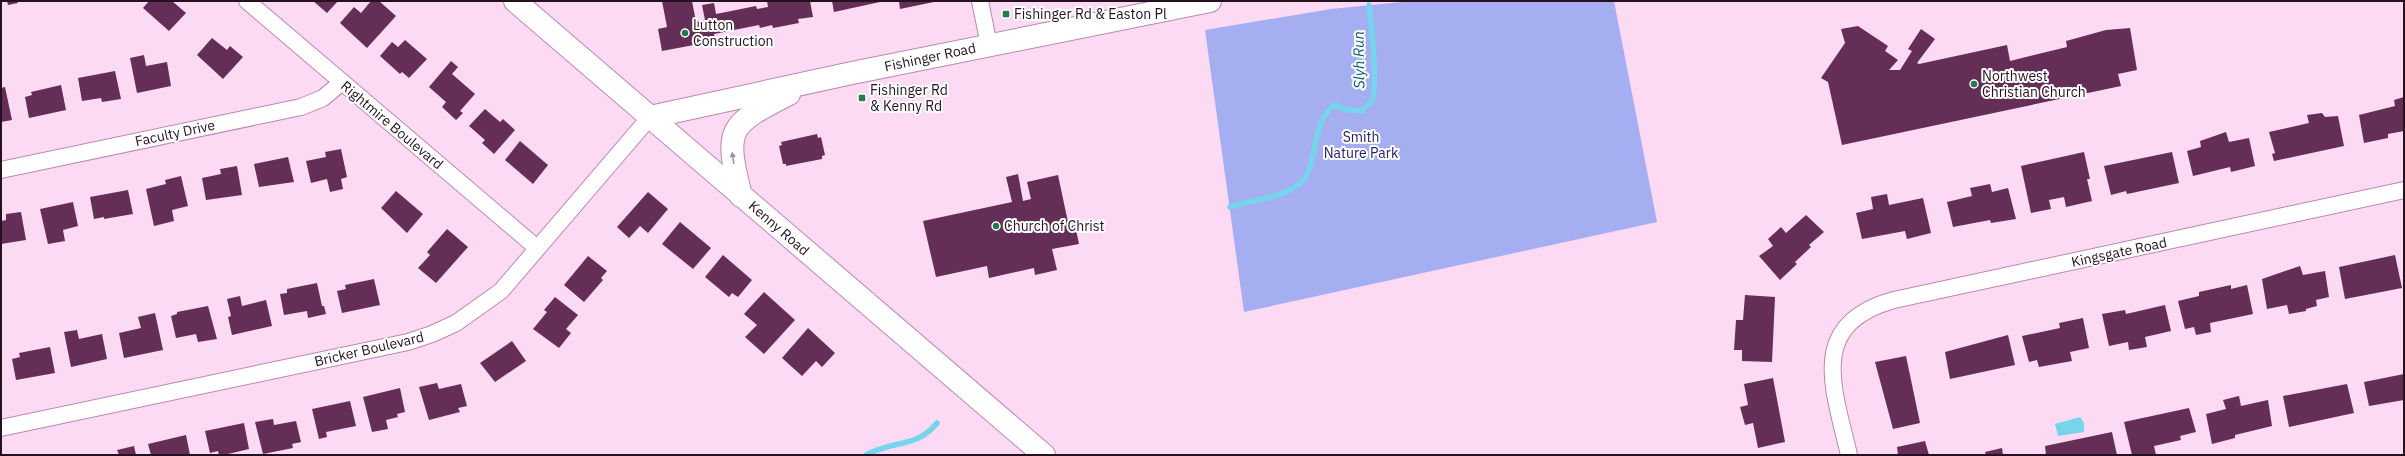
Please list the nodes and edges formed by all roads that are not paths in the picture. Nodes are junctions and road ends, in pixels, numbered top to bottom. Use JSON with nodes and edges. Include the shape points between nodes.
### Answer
{"nodes":[{"id":1,"x":247,"y":1,"type":"edge"},
{"id":2,"x":515,"y":1,"type":"edge"},
{"id":3,"x":980,"y":1,"type":"edge"},
{"id":4,"x":1210,"y":1,"type":"edge"},
{"id":5,"x":989,"y":45,"type":"junction"},
{"id":6,"x":816,"y":81,"type":"junction"},
{"id":7,"x":342,"y":82,"type":"junction"},
{"id":8,"x":650,"y":116,"type":"junction"},
{"id":9,"x":1,"y":170,"type":"edge"},
{"id":10,"x":2404,"y":190,"type":"edge"},
{"id":11,"x":741,"y":196,"type":"junction"},
{"id":12,"x":537,"y":248,"type":"junction"},
{"id":13,"x":1,"y":428,"type":"edge"},
{"id":14,"x":1044,"y":455,"type":"edge"},
{"id":15,"x":1849,"y":455,"type":"edge"}],
"edges":[{"from":1,"to":7,"type":"street","name":"Rightmire Boulevard"},
{"from":2,"to":8,"type":"main road","name":"Kenny Road"},
{"from":3,"to":5,"type":"street"},
{"from":4,"to":5,"type":"main road","name":"Fishinger Road"},
{"from":5,"to":6,"type":"main road","name":"Fishinger Road"},
{"from":6,"to":8,"type":"main road","name":"Fishinger Road"},
{"from":11,"to":6,"type":"main road","one_way":true,"via":[[732,151],[732,140],[740,124],[752,113]]},
{"from":7,"to":9,"type":"street","name":"Faculty Drive","via":[[323,98],[301,107]]},
{"from":7,"to":12,"type":"street","name":"Rightmire Boulevard"},
{"from":8,"to":11,"type":"main road","name":"Kenny Road"},
{"from":8,"to":12,"type":"street","name":"Bricker Boulevard"},
{"from":10,"to":15,"type":"street","name":"Kingsgate Road","via":[[1894,300],[1865,310],[1843,332],[1833,356],[1833,382]]},
{"from":11,"to":14,"type":"main road","name":"Kenny Road"},
{"from":12,"to":13,"type":"street","name":"Bricker Boulevard","via":[[501,291],[456,323],[432,334],[401,343]]}]}
